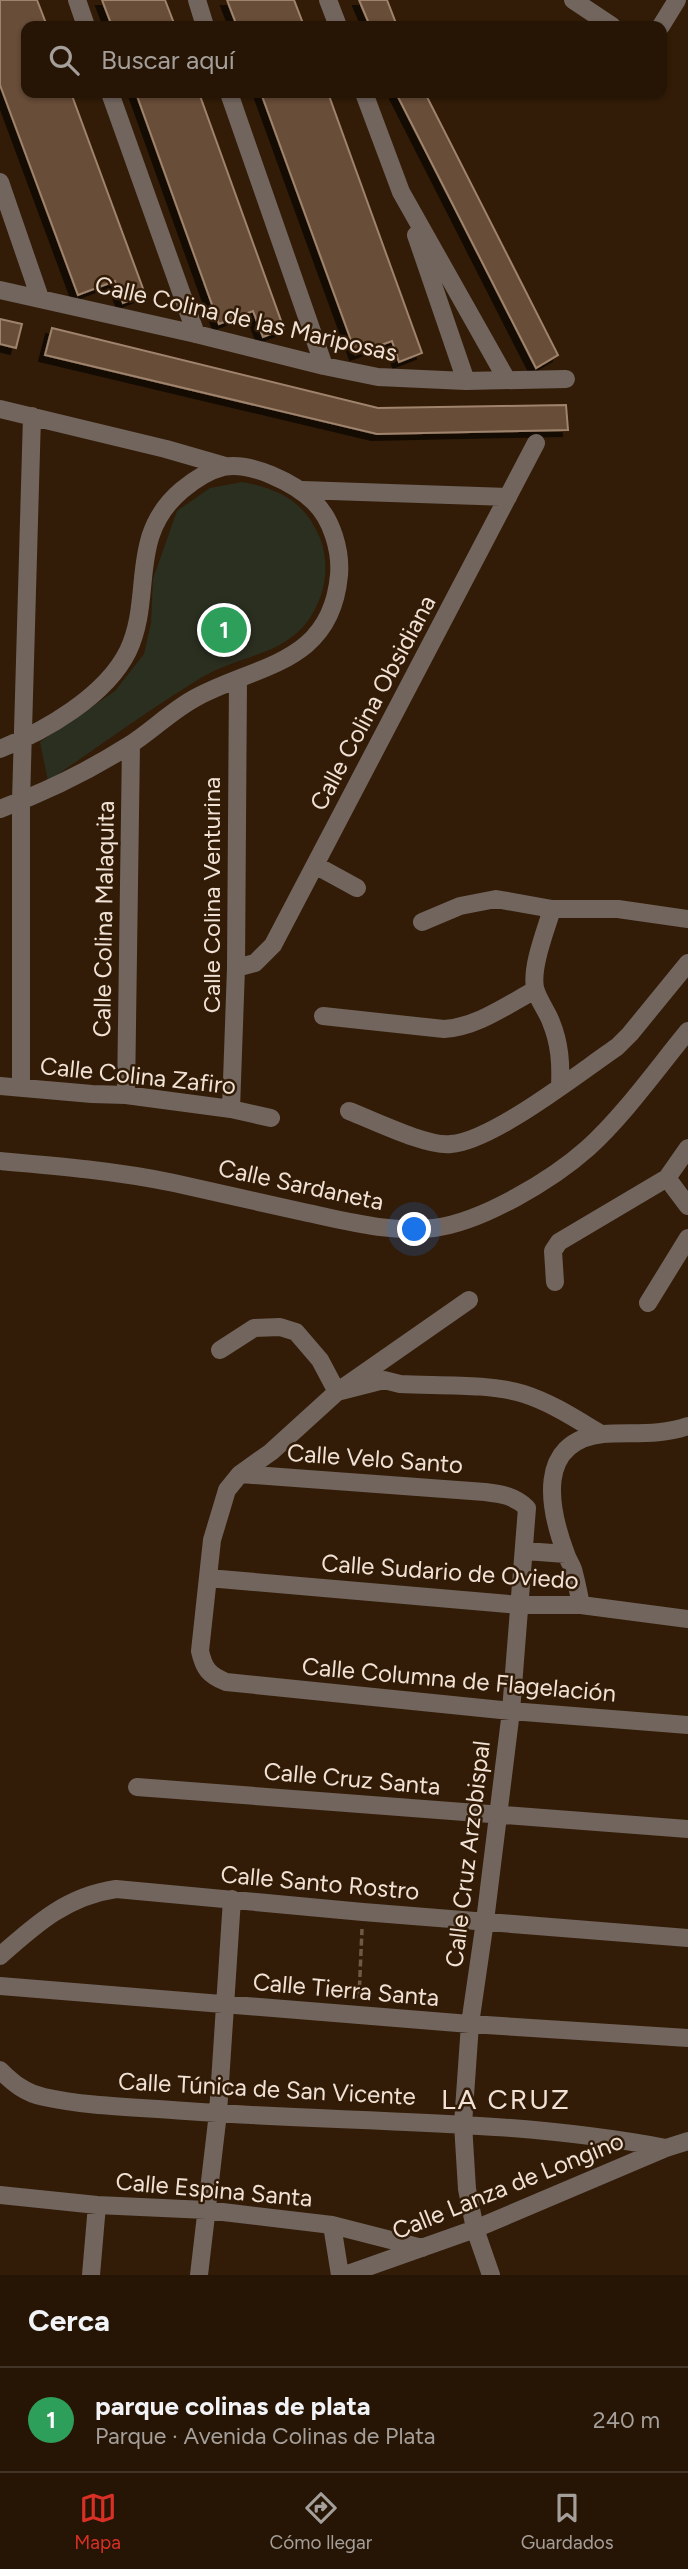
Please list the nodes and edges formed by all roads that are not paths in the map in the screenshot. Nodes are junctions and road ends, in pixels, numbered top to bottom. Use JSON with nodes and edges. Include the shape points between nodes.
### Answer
{"nodes":[{"id":1,"x":77,"y":0,"type":"edge"},
{"id":2,"x":197,"y":0,"type":"edge"},
{"id":3,"x":328,"y":0,"type":"edge"},
{"id":4,"x":573,"y":0,"type":"edge"},
{"id":5,"x":677,"y":0,"type":"edge"},
{"id":6,"x":84,"y":21,"type":"edge"},
{"id":7,"x":203,"y":21,"type":"edge"},
{"id":8,"x":336,"y":21,"type":"edge"},
{"id":9,"x":604,"y":21,"type":"edge"},
{"id":10,"x":664,"y":21,"type":"edge"},
{"id":11,"x":112,"y":98,"type":"edge"},
{"id":12,"x":231,"y":98,"type":"edge"},
{"id":13,"x":365,"y":98,"type":"edge"},
{"id":14,"x":0,"y":182,"type":"edge"},
{"id":15,"x":401,"y":192,"type":"junction"},
{"id":16,"x":0,"y":290,"type":"edge"},
{"id":17,"x":40,"y":298,"type":"junction"},
{"id":18,"x":196,"y":334,"type":"junction"},
{"id":19,"x":324,"y":366,"type":"junction"},
{"id":20,"x":566,"y":379,"type":"dead end"},
{"id":21,"x":507,"y":380,"type":"junction"},
{"id":22,"x":466,"y":381,"type":"junction"},
{"id":23,"x":0,"y":409,"type":"edge"},
{"id":24,"x":32,"y":416,"type":"junction"},
{"id":25,"x":536,"y":443,"type":"dead end"},
{"id":26,"x":225,"y":467,"type":"junction"},
{"id":27,"x":302,"y":490,"type":"junction"},
{"id":28,"x":508,"y":497,"type":"junction"},
{"id":29,"x":238,"y":681,"type":"junction"},
{"id":30,"x":25,"y":739,"type":"junction"},
{"id":31,"x":131,"y":744,"type":"junction"},
{"id":32,"x":0,"y":750,"type":"edge"},
{"id":33,"x":21,"y":801,"type":"junction"},
{"id":34,"x":0,"y":809,"type":"edge"},
{"id":35,"x":315,"y":865,"type":"junction"},
{"id":36,"x":358,"y":888,"type":"dead end"},
{"id":37,"x":552,"y":909,"type":"junction"},
{"id":38,"x":688,"y":919,"type":"edge"},
{"id":39,"x":422,"y":922,"type":"dead end"},
{"id":40,"x":688,"y":963,"type":"edge"},
{"id":41,"x":236,"y":968,"type":"junction"},
{"id":42,"x":536,"y":990,"type":"junction"},
{"id":43,"x":323,"y":1016,"type":"dead end"},
{"id":44,"x":688,"y":1031,"type":"edge"},
{"id":45,"x":0,"y":1086,"type":"edge"},
{"id":46,"x":560,"y":1086,"type":"junction"},
{"id":47,"x":21,"y":1088,"type":"junction"},
{"id":48,"x":126,"y":1094,"type":"junction"},
{"id":49,"x":230,"y":1109,"type":"junction"},
{"id":50,"x":349,"y":1111,"type":"dead end"},
{"id":51,"x":271,"y":1118,"type":"dead end"},
{"id":52,"x":688,"y":1148,"type":"edge"},
{"id":53,"x":0,"y":1161,"type":"edge"},
{"id":54,"x":667,"y":1178,"type":"junction"},
{"id":55,"x":688,"y":1206,"type":"edge"},
{"id":56,"x":688,"y":1238,"type":"edge"},
{"id":57,"x":555,"y":1282,"type":"dead end"},
{"id":58,"x":469,"y":1300,"type":"dead end"},
{"id":59,"x":648,"y":1303,"type":"dead end"},
{"id":60,"x":220,"y":1350,"type":"dead end"},
{"id":61,"x":337,"y":1392,"type":"junction"},
{"id":62,"x":688,"y":1426,"type":"edge"},
{"id":63,"x":601,"y":1434,"type":"junction"},
{"id":64,"x":240,"y":1474,"type":"junction"},
{"id":65,"x":507,"y":1495,"type":"joint"},
{"id":66,"x":525,"y":1551,"type":"junction"},
{"id":67,"x":566,"y":1554,"type":"junction"},
{"id":68,"x":208,"y":1578,"type":"junction"},
{"id":69,"x":520,"y":1605,"type":"junction"},
{"id":70,"x":580,"y":1605,"type":"junction"},
{"id":71,"x":688,"y":1619,"type":"edge"},
{"id":72,"x":511,"y":1711,"type":"junction"},
{"id":73,"x":688,"y":1725,"type":"edge"},
{"id":74,"x":137,"y":1787,"type":"dead end"},
{"id":75,"x":498,"y":1816,"type":"junction"},
{"id":76,"x":688,"y":1829,"type":"edge"},
{"id":77,"x":232,"y":1899,"type":"junction"},
{"id":78,"x":485,"y":1921,"type":"junction"},
{"id":79,"x":688,"y":1938,"type":"edge"},
{"id":80,"x":0,"y":1956,"type":"edge"},
{"id":81,"x":0,"y":1986,"type":"edge"},
{"id":82,"x":224,"y":2004,"type":"junction"},
{"id":83,"x":470,"y":2024,"type":"junction"},
{"id":84,"x":688,"y":2038,"type":"edge"},
{"id":85,"x":0,"y":2070,"type":"edge"},
{"id":86,"x":218,"y":2113,"type":"junction"},
{"id":87,"x":463,"y":2124,"type":"junction"},
{"id":88,"x":688,"y":2141,"type":"edge"},
{"id":89,"x":666,"y":2148,"type":"junction"},
{"id":90,"x":0,"y":2195,"type":"edge"},
{"id":91,"x":97,"y":2204,"type":"junction"},
{"id":92,"x":206,"y":2210,"type":"junction"},
{"id":93,"x":332,"y":2225,"type":"junction"},
{"id":94,"x":475,"y":2229,"type":"junction"},
{"id":95,"x":422,"y":2248,"type":"junction"},
{"id":96,"x":91,"y":2275,"type":"edge"},
{"id":97,"x":199,"y":2275,"type":"edge"},
{"id":98,"x":343,"y":2275,"type":"edge"},
{"id":99,"x":491,"y":2275,"type":"edge"}],
"edges":[{"from":1,"to":6,"type":"street"},
{"from":2,"to":7,"type":"street"},
{"from":3,"to":8,"type":"street"},
{"from":4,"to":9,"type":"street"},
{"from":5,"to":10,"type":"street"},
{"from":11,"to":18,"type":"street"},
{"from":12,"to":19,"type":"street"},
{"from":13,"to":15,"type":"street"},
{"from":14,"to":17,"type":"street"},
{"from":15,"to":21,"type":"street"},
{"from":15,"to":22,"type":"street"},
{"from":16,"to":17,"type":"street","name":"Calle Colina de las Mariposas"},
{"from":17,"to":18,"type":"street","name":"Calle Colina de las Mariposas"},
{"from":18,"to":19,"type":"street","name":"Calle Colina de las Mariposas"},
{"from":19,"to":22,"type":"street","name":"Calle Colina de las Mariposas","via":[[400,379]]},
{"from":20,"to":21,"type":"street","name":"Calle Colina de las Mariposas"},
{"from":21,"to":22,"type":"street","name":"Calle Colina de las Mariposas"},
{"from":23,"to":24,"type":"street"},
{"from":24,"to":26,"type":"street"},
{"from":24,"to":30,"type":"street"},
{"from":25,"to":28,"type":"street","name":"Calle Colina Obsidiana"},
{"from":26,"to":27,"type":"street","via":[[273,475]]},
{"from":26,"to":30,"type":"street","via":[[197,477],[174,496],[157,519],[146,547],[138,619],[128,651],[112,675],[86,701]]},
{"from":27,"to":28,"type":"street"},
{"from":27,"to":29,"type":"street","via":[[317,505],[335,540],[340,565],[338,592],[314,638],[275,666]]},
{"from":28,"to":35,"type":"street","name":"Calle Colina Obsidiana"},
{"from":29,"to":31,"type":"street","via":[[197,696]]},
{"from":29,"to":41,"type":"street","name":"Calle Colina Venturina"},
{"from":30,"to":32,"type":"street"},
{"from":30,"to":33,"type":"street"},
{"from":31,"to":33,"type":"street","via":[[62,784]]},
{"from":31,"to":48,"type":"street","name":"Calle Colina Malaquita"},
{"from":33,"to":34,"type":"street"},
{"from":33,"to":47,"type":"street"},
{"from":35,"to":36,"type":"street"},
{"from":35,"to":41,"type":"street","name":"Calle Colina Obsidiana","via":[[268,952],[255,963]]},
{"from":37,"to":38,"type":"street","via":[[618,909]]},
{"from":37,"to":39,"type":"street","via":[[496,899],[460,906]]},
{"from":37,"to":42,"type":"street","via":[[534,980]]},
{"from":40,"to":46,"type":"street","via":[[630,1034]]},
{"from":41,"to":49,"type":"street","name":"Calle Colina Venturina"},
{"from":42,"to":43,"type":"street","via":[[457,1028]]},
{"from":42,"to":46,"type":"street","via":[[558,1043]]},
{"from":44,"to":53,"type":"street","name":"Calle Sardaneta","via":[[587,1148],[518,1196],[436,1228],[367,1226],[170,1182]]},
{"from":45,"to":47,"type":"street","name":"Calle Colina Zafiro"},
{"from":46,"to":50,"type":"street","via":[[488,1133],[450,1145],[418,1138]]},
{"from":47,"to":48,"type":"street","name":"Calle Colina Zafiro"},
{"from":48,"to":49,"type":"street","name":"Calle Colina Zafiro"},
{"from":49,"to":51,"type":"street","name":"Calle Colina Zafiro"},
{"from":52,"to":54,"type":"street"},
{"from":54,"to":55,"type":"street"},
{"from":54,"to":57,"type":"street","via":[[559,1242],[552,1251]]},
{"from":56,"to":59,"type":"street"},
{"from":58,"to":61,"type":"street"},
{"from":60,"to":61,"type":"street","via":[[254,1328],[296,1332],[320,1360]]},
{"from":61,"to":63,"type":"street","via":[[384,1381],[498,1389],[548,1403]]},
{"from":61,"to":64,"type":"street"},
{"from":62,"to":63,"type":"street","via":[[648,1434]]},
{"from":63,"to":67,"type":"street","via":[[567,1449],[552,1472],[552,1501]]},
{"from":64,"to":65,"type":"street","name":"Calle Velo Santo"},
{"from":64,"to":68,"type":"street","via":[[219,1509]]},
{"from":65,"to":66,"type":"street","name":"Calle Cruz Arzobispal","via":[[527,1508]]},
{"from":66,"to":67,"type":"street"},
{"from":66,"to":69,"type":"street","name":"Calle Cruz Arzobispal"},
{"from":67,"to":70,"type":"street"},
{"from":68,"to":69,"type":"street","name":"Calle Sudario de Oviedo"},
{"from":68,"to":72,"type":"street","name":"Calle Columna de Flagelación","via":[[203,1665],[226,1682]]},
{"from":69,"to":70,"type":"street","name":"Calle Sudario de Oviedo"},
{"from":69,"to":72,"type":"street","name":"Calle Cruz Arzobispal"},
{"from":70,"to":71,"type":"street","name":"Calle Sudario de Oviedo"},
{"from":72,"to":73,"type":"street","name":"Calle Columna de Flagelación"},
{"from":72,"to":75,"type":"street","name":"Calle Cruz Arzobispal"},
{"from":74,"to":75,"type":"street","name":"Calle Cruz Santa"},
{"from":75,"to":76,"type":"street","name":"Calle Cruz Santa"},
{"from":75,"to":78,"type":"street","name":"Calle Cruz Arzobispal"},
{"from":77,"to":78,"type":"street","name":"Calle Santo Rostro"},
{"from":77,"to":80,"type":"street","name":"Calle Santo Rostro","via":[[116,1889],[94,1892],[46,1918]]},
{"from":77,"to":82,"type":"street"},
{"from":78,"to":79,"type":"street","name":"Calle Santo Rostro"},
{"from":78,"to":83,"type":"street","name":"Calle Cruz Arzobispal"},
{"from":81,"to":82,"type":"street","name":"Calle Tierra Santa"},
{"from":82,"to":83,"type":"street","name":"Calle Tierra Santa"},
{"from":82,"to":86,"type":"street"},
{"from":83,"to":84,"type":"street","name":"Calle Tierra Santa"},
{"from":83,"to":87,"type":"street","name":"Calle Cruz Arzobispal"},
{"from":85,"to":86,"type":"street","name":"Calle Túnica de San Vicente","via":[[23,2090],[43,2097]]},
{"from":86,"to":87,"type":"street","name":"Calle Túnica de San Vicente"},
{"from":86,"to":92,"type":"street"},
{"from":87,"to":89,"type":"street","name":"Calle Túnica de San Vicente","via":[[614,2138]]},
{"from":87,"to":94,"type":"street","name":"Calle Cruz Arzobispal"},
{"from":88,"to":89,"type":"street","name":"Calle Lanza de Longino"},
{"from":89,"to":94,"type":"street","name":"Calle Lanza de Longino"},
{"from":90,"to":91,"type":"street","name":"Calle Espina Santa"},
{"from":91,"to":92,"type":"street","name":"Calle Espina Santa"},
{"from":91,"to":96,"type":"street"},
{"from":92,"to":93,"type":"street","name":"Calle Espina Santa"},
{"from":92,"to":97,"type":"street"},
{"from":93,"to":95,"type":"street","name":"Calle Espina Santa"},
{"from":93,"to":98,"type":"street"},
{"from":94,"to":95,"type":"street","name":"Calle Lanza de Longino"},
{"from":94,"to":99,"type":"street","name":"Calle Cruz Arzobispal"},
{"from":95,"to":98,"type":"street","name":"Calle Lanza de Longino"}]}
